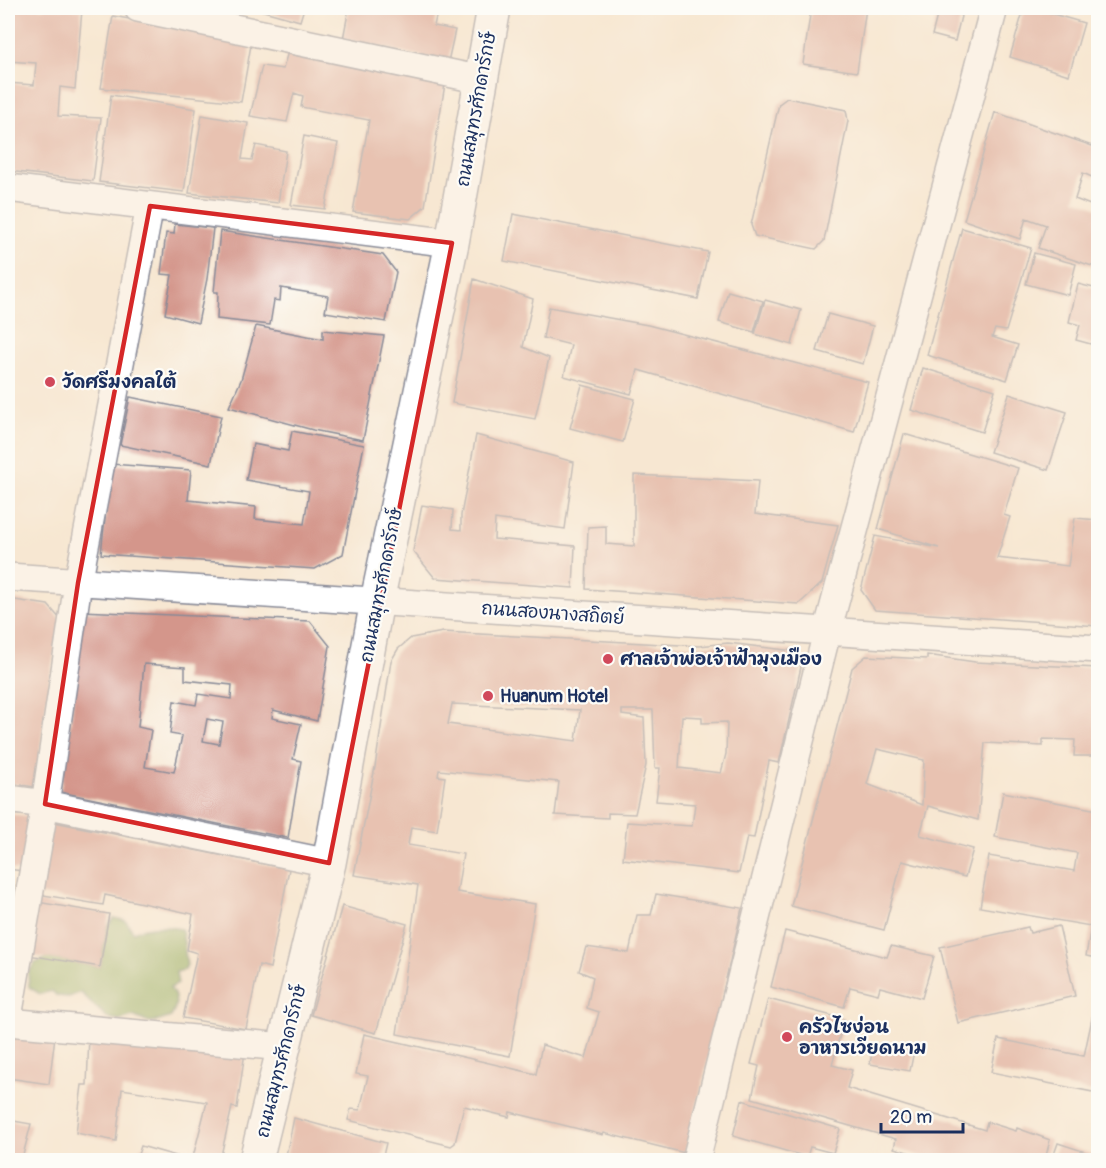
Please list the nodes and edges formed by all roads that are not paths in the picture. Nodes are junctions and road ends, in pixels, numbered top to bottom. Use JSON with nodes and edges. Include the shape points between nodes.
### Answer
{"nodes":[{"id":1,"x":138,"y":8,"type":"edge"},
{"id":2,"x":494,"y":8,"type":"edge"},
{"id":3,"x":994,"y":8,"type":"edge"},
{"id":4,"x":482,"y":80,"type":"junction"},
{"id":5,"x":8,"y":189,"type":"edge"},
{"id":6,"x":150,"y":206,"type":"junction"},
{"id":7,"x":452,"y":243,"type":"junction"},
{"id":8,"x":8,"y":577,"type":"edge"},
{"id":9,"x":78,"y":583,"type":"junction"},
{"id":10,"x":377,"y":601,"type":"junction"},
{"id":11,"x":827,"y":632,"type":"junction"},
{"id":12,"x":1098,"y":649,"type":"edge"},
{"id":13,"x":8,"y":799,"type":"edge"},
{"id":14,"x":45,"y":804,"type":"junction"},
{"id":15,"x":329,"y":863,"type":"junction"},
{"id":16,"x":8,"y":1017,"type":"edge"},
{"id":17,"x":8,"y":1022,"type":"edge"},
{"id":18,"x":284,"y":1047,"type":"junction"},
{"id":19,"x":256,"y":1161,"type":"edge"},
{"id":20,"x":696,"y":1161,"type":"edge"}],
"edges":[{"from":1,"to":4,"type":"street"},
{"from":2,"to":4,"type":"street","name":"ถนนสมุทรศักดารักษ์"},
{"from":3,"to":11,"type":"street"},
{"from":4,"to":7,"type":"street","name":"ถนนสมุทรศักดารักษ์"},
{"from":5,"to":6,"type":"street"},
{"from":6,"to":7,"type":"street"},
{"from":6,"to":9,"type":"street"},
{"from":7,"to":10,"type":"street","name":"ถนนสมุทรศักดารักษ์"},
{"from":8,"to":9,"type":"street","name":"ถนนสองนางสถิตย์"},
{"from":9,"to":10,"type":"street","name":"ถนนสองนางสถิตย์"},
{"from":9,"to":14,"type":"street"},
{"from":10,"to":11,"type":"street","name":"ถนนสองนางสถิตย์"},
{"from":10,"to":15,"type":"street","name":"ถนนสมุทรศักดารักษ์"},
{"from":11,"to":12,"type":"street","name":"ถนนสองนางสถิตย์"},
{"from":11,"to":20,"type":"street"},
{"from":13,"to":14,"type":"street"},
{"from":14,"to":15,"type":"street"},
{"from":14,"to":16,"type":"street"},
{"from":15,"to":18,"type":"street","name":"ถนนสมุทรศักดารักษ์"},
{"from":17,"to":18,"type":"street"},
{"from":18,"to":19,"type":"street","name":"ถนนสมุทรศักดารักษ์"}]}
